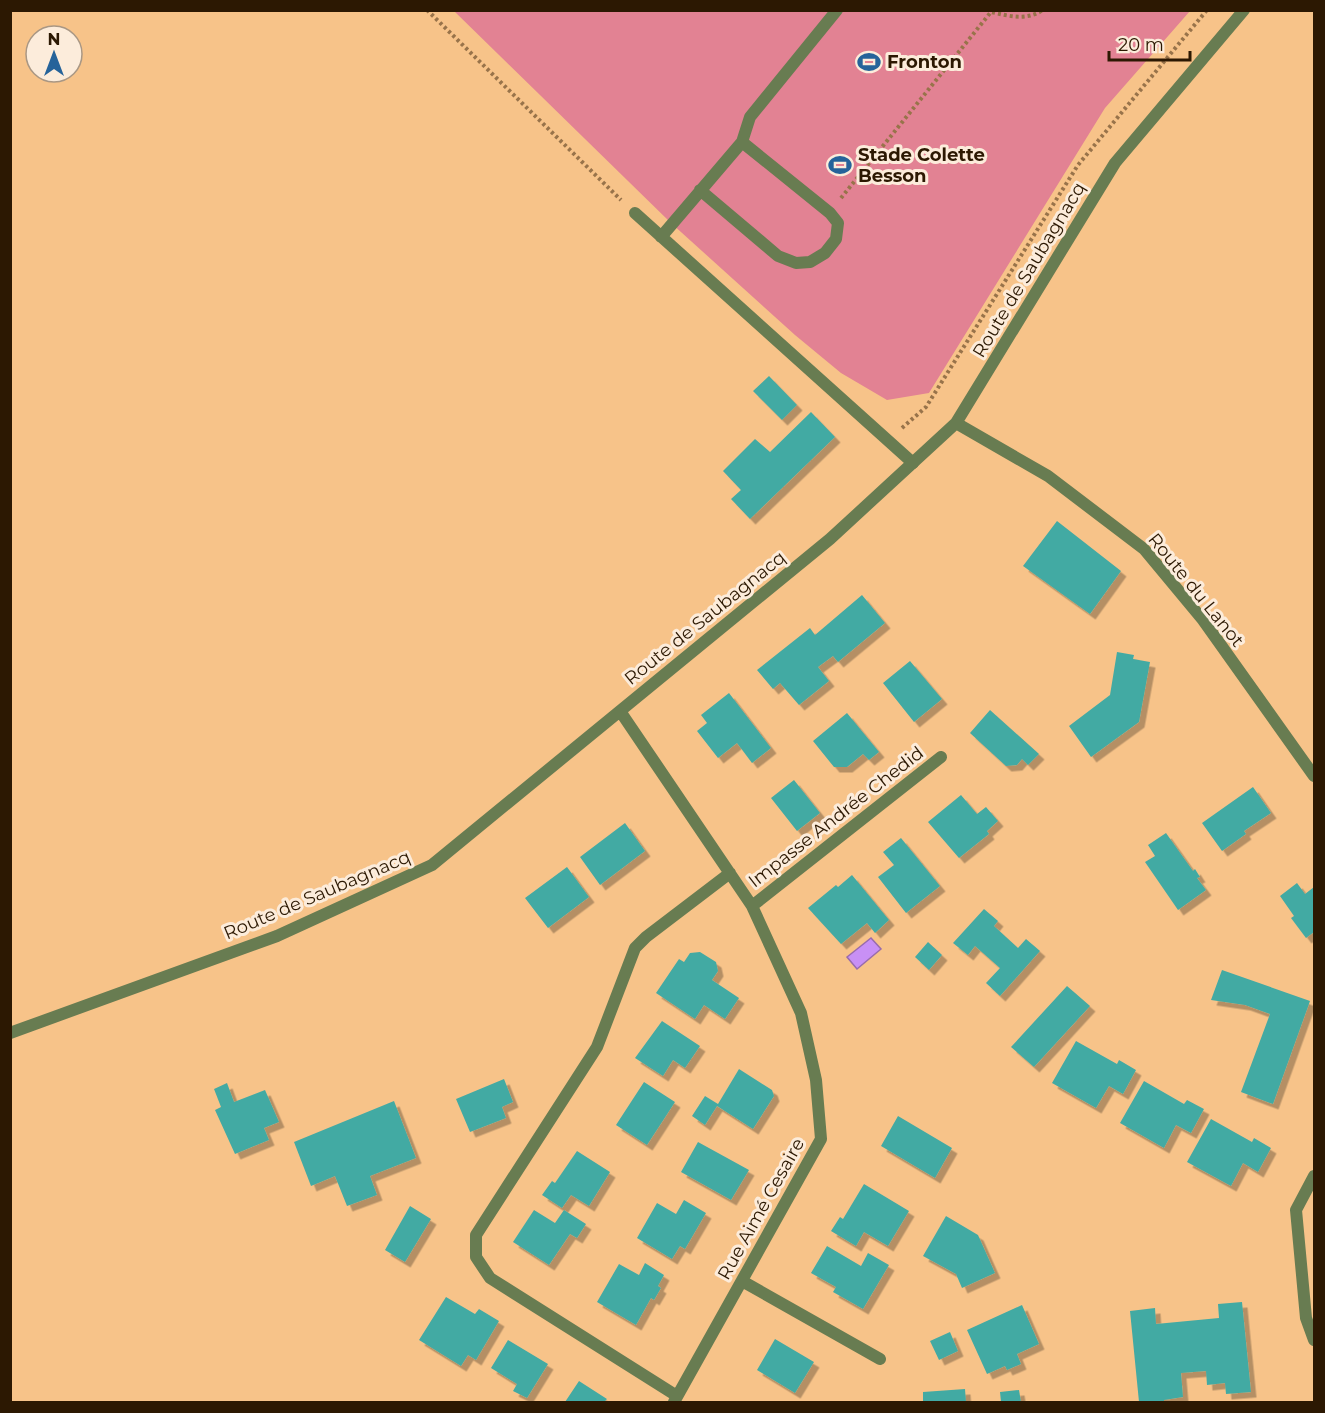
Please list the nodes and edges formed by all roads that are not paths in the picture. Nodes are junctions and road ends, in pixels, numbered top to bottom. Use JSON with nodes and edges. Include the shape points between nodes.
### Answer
{"nodes":[{"id":1,"x":837,"y":10,"type":"edge"},
{"id":2,"x":1244,"y":10,"type":"edge"},
{"id":3,"x":742,"y":141,"type":"junction"},
{"id":4,"x":700,"y":190,"type":"junction"},
{"id":5,"x":634,"y":213,"type":"road end"},
{"id":6,"x":660,"y":237,"type":"junction"},
{"id":7,"x":956,"y":423,"type":"junction"},
{"id":8,"x":913,"y":463,"type":"junction"},
{"id":9,"x":620,"y":711,"type":"junction"},
{"id":10,"x":941,"y":757,"type":"dead end"},
{"id":11,"x":1314,"y":776,"type":"edge"},
{"id":12,"x":730,"y":873,"type":"junction"},
{"id":13,"x":752,"y":906,"type":"junction"},
{"id":14,"x":10,"y":1033,"type":"edge"},
{"id":15,"x":1314,"y":1176,"type":"edge"},
{"id":16,"x":742,"y":1281,"type":"junction"},
{"id":17,"x":1314,"y":1340,"type":"edge"},
{"id":18,"x":880,"y":1359,"type":"dead end"},
{"id":19,"x":675,"y":1399,"type":"edge"}],
"edges":[{"from":1,"to":3,"type":"street","via":[[750,117]]},
{"from":2,"to":7,"type":"street","name":"Route de Saubagnacq","via":[[1115,163]]},
{"from":3,"to":4,"type":"street"},
{"from":3,"to":4,"type":"street","via":[[830,213],[837,224],[836,239],[825,253],[810,262],[796,263],[778,256]]},
{"from":4,"to":6,"type":"street"},
{"from":5,"to":6,"type":"street"},
{"from":6,"to":8,"type":"street"},
{"from":7,"to":8,"type":"street","name":"Route de Saubagnacq"},
{"from":7,"to":11,"type":"street","name":"Route du Lanot","via":[[1048,476],[1144,549],[1203,620]]},
{"from":8,"to":9,"type":"street","name":"Route de Saubagnacq","via":[[830,539]]},
{"from":9,"to":12,"type":"street","name":"Rue Aimé Cesaire"},
{"from":9,"to":14,"type":"street","name":"Route de Saubagnacq","via":[[432,865],[277,936]]},
{"from":10,"to":13,"type":"street","name":"Impasse Andrée Chedid"},
{"from":12,"to":13,"type":"street","name":"Rue Aimé Cesaire"},
{"from":12,"to":19,"type":"street","via":[[634,948],[597,1047],[476,1235],[476,1257],[490,1278]]},
{"from":13,"to":16,"type":"street","name":"Rue Aimé Cesaire","via":[[801,1013],[816,1080],[821,1138]]},
{"from":15,"to":17,"type":"street","via":[[1296,1210],[1306,1318]]},
{"from":16,"to":18,"type":"street"},
{"from":16,"to":19,"type":"street","name":"Rue Aimé Cesaire"}]}
